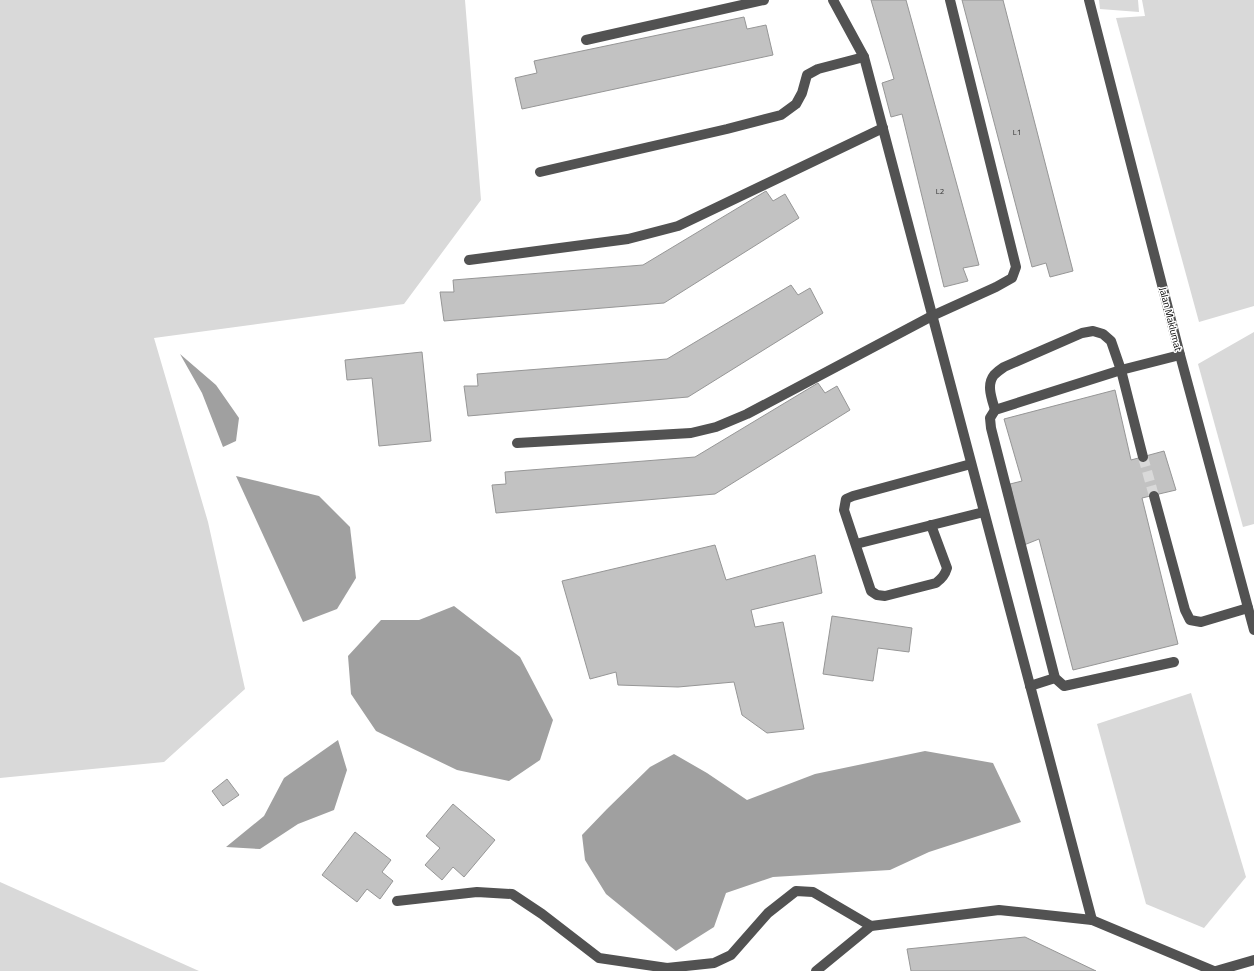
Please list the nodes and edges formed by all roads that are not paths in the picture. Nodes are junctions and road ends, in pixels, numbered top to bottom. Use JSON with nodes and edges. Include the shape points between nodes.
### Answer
{"nodes":[{"id":1,"x":764,"y":0,"type":"edge"},
{"id":2,"x":833,"y":0,"type":"edge"},
{"id":3,"x":950,"y":0,"type":"edge"},
{"id":4,"x":1090,"y":2,"type":"edge"},
{"id":5,"x":586,"y":40,"type":"dead end"},
{"id":6,"x":864,"y":57,"type":"junction"},
{"id":7,"x":883,"y":128,"type":"junction"},
{"id":8,"x":540,"y":172,"type":"dead end"},
{"id":9,"x":469,"y":260,"type":"dead end"},
{"id":10,"x":932,"y":316,"type":"junction"},
{"id":11,"x":1180,"y":355,"type":"junction"},
{"id":12,"x":1121,"y":370,"type":"junction"},
{"id":13,"x":995,"y":410,"type":"junction"},
{"id":14,"x":518,"y":443,"type":"dead end"},
{"id":15,"x":1143,"y":457,"type":"tunnel mouth"},
{"id":16,"x":971,"y":464,"type":"junction"},
{"id":17,"x":1154,"y":496,"type":"tunnel mouth"},
{"id":18,"x":984,"y":512,"type":"junction"},
{"id":19,"x":931,"y":525,"type":"junction"},
{"id":20,"x":856,"y":544,"type":"junction"},
{"id":21,"x":1248,"y":608,"type":"junction"},
{"id":22,"x":1254,"y":630,"type":"edge"},
{"id":23,"x":1174,"y":662,"type":"dead end"},
{"id":24,"x":1055,"y":678,"type":"junction"},
{"id":25,"x":1030,"y":686,"type":"junction"},
{"id":26,"x":397,"y":901,"type":"dead end"},
{"id":27,"x":1092,"y":920,"type":"junction"},
{"id":28,"x":871,"y":926,"type":"junction"},
{"id":29,"x":1254,"y":960,"type":"edge"},
{"id":30,"x":816,"y":971,"type":"edge"},
{"id":31,"x":1215,"y":971,"type":"edge"}],
"edges":[{"from":1,"to":5,"type":"street"},
{"from":2,"to":6,"type":"street"},
{"from":3,"to":10,"type":"street","via":[[1016,267],[1012,278]]},
{"from":4,"to":11,"type":"street","name":"Jalan Maklumat"},
{"from":6,"to":7,"type":"street"},
{"from":6,"to":8,"type":"street","via":[[818,69],[807,75],[796,104],[781,115]]},
{"from":7,"to":9,"type":"street","via":[[678,226],[628,239]]},
{"from":7,"to":10,"type":"street"},
{"from":10,"to":14,"type":"street","via":[[747,414],[716,427],[691,433]]},
{"from":10,"to":16,"type":"street"},
{"from":11,"to":12,"type":"street"},
{"from":11,"to":21,"type":"street","name":"Jalan Maklumat"},
{"from":12,"to":13,"type":"street"},
{"from":12,"to":13,"type":"street","via":[[1112,341],[1103,334],[1093,331],[1082,333],[1004,367],[994,375],[990,384]]},
{"from":12,"to":15,"type":"street"},
{"from":13,"to":24,"type":"street","via":[[990,418],[991,428]]},
{"from":16,"to":18,"type":"street"},
{"from":16,"to":20,"type":"street","via":[[846,499],[844,510]]},
{"from":17,"to":21,"type":"street","via":[[1185,610],[1190,620],[1201,622]]},
{"from":18,"to":19,"type":"street"},
{"from":18,"to":25,"type":"street"},
{"from":19,"to":20,"type":"street"},
{"from":19,"to":20,"type":"street","via":[[947,568],[946,574],[936,583],[885,596],[871,591]]},
{"from":21,"to":22,"type":"street","name":"Jalan Maklumat"},
{"from":23,"to":24,"type":"street","via":[[1064,686]]},
{"from":24,"to":25,"type":"street"},
{"from":25,"to":27,"type":"street"},
{"from":26,"to":28,"type":"street","via":[[477,892],[512,894],[599,958],[667,968],[714,963],[731,955],[768,913],[796,891],[813,892]]},
{"from":27,"to":28,"type":"street","via":[[999,910]]},
{"from":27,"to":31,"type":"street"},
{"from":28,"to":30,"type":"street"},
{"from":29,"to":31,"type":"street"}]}
